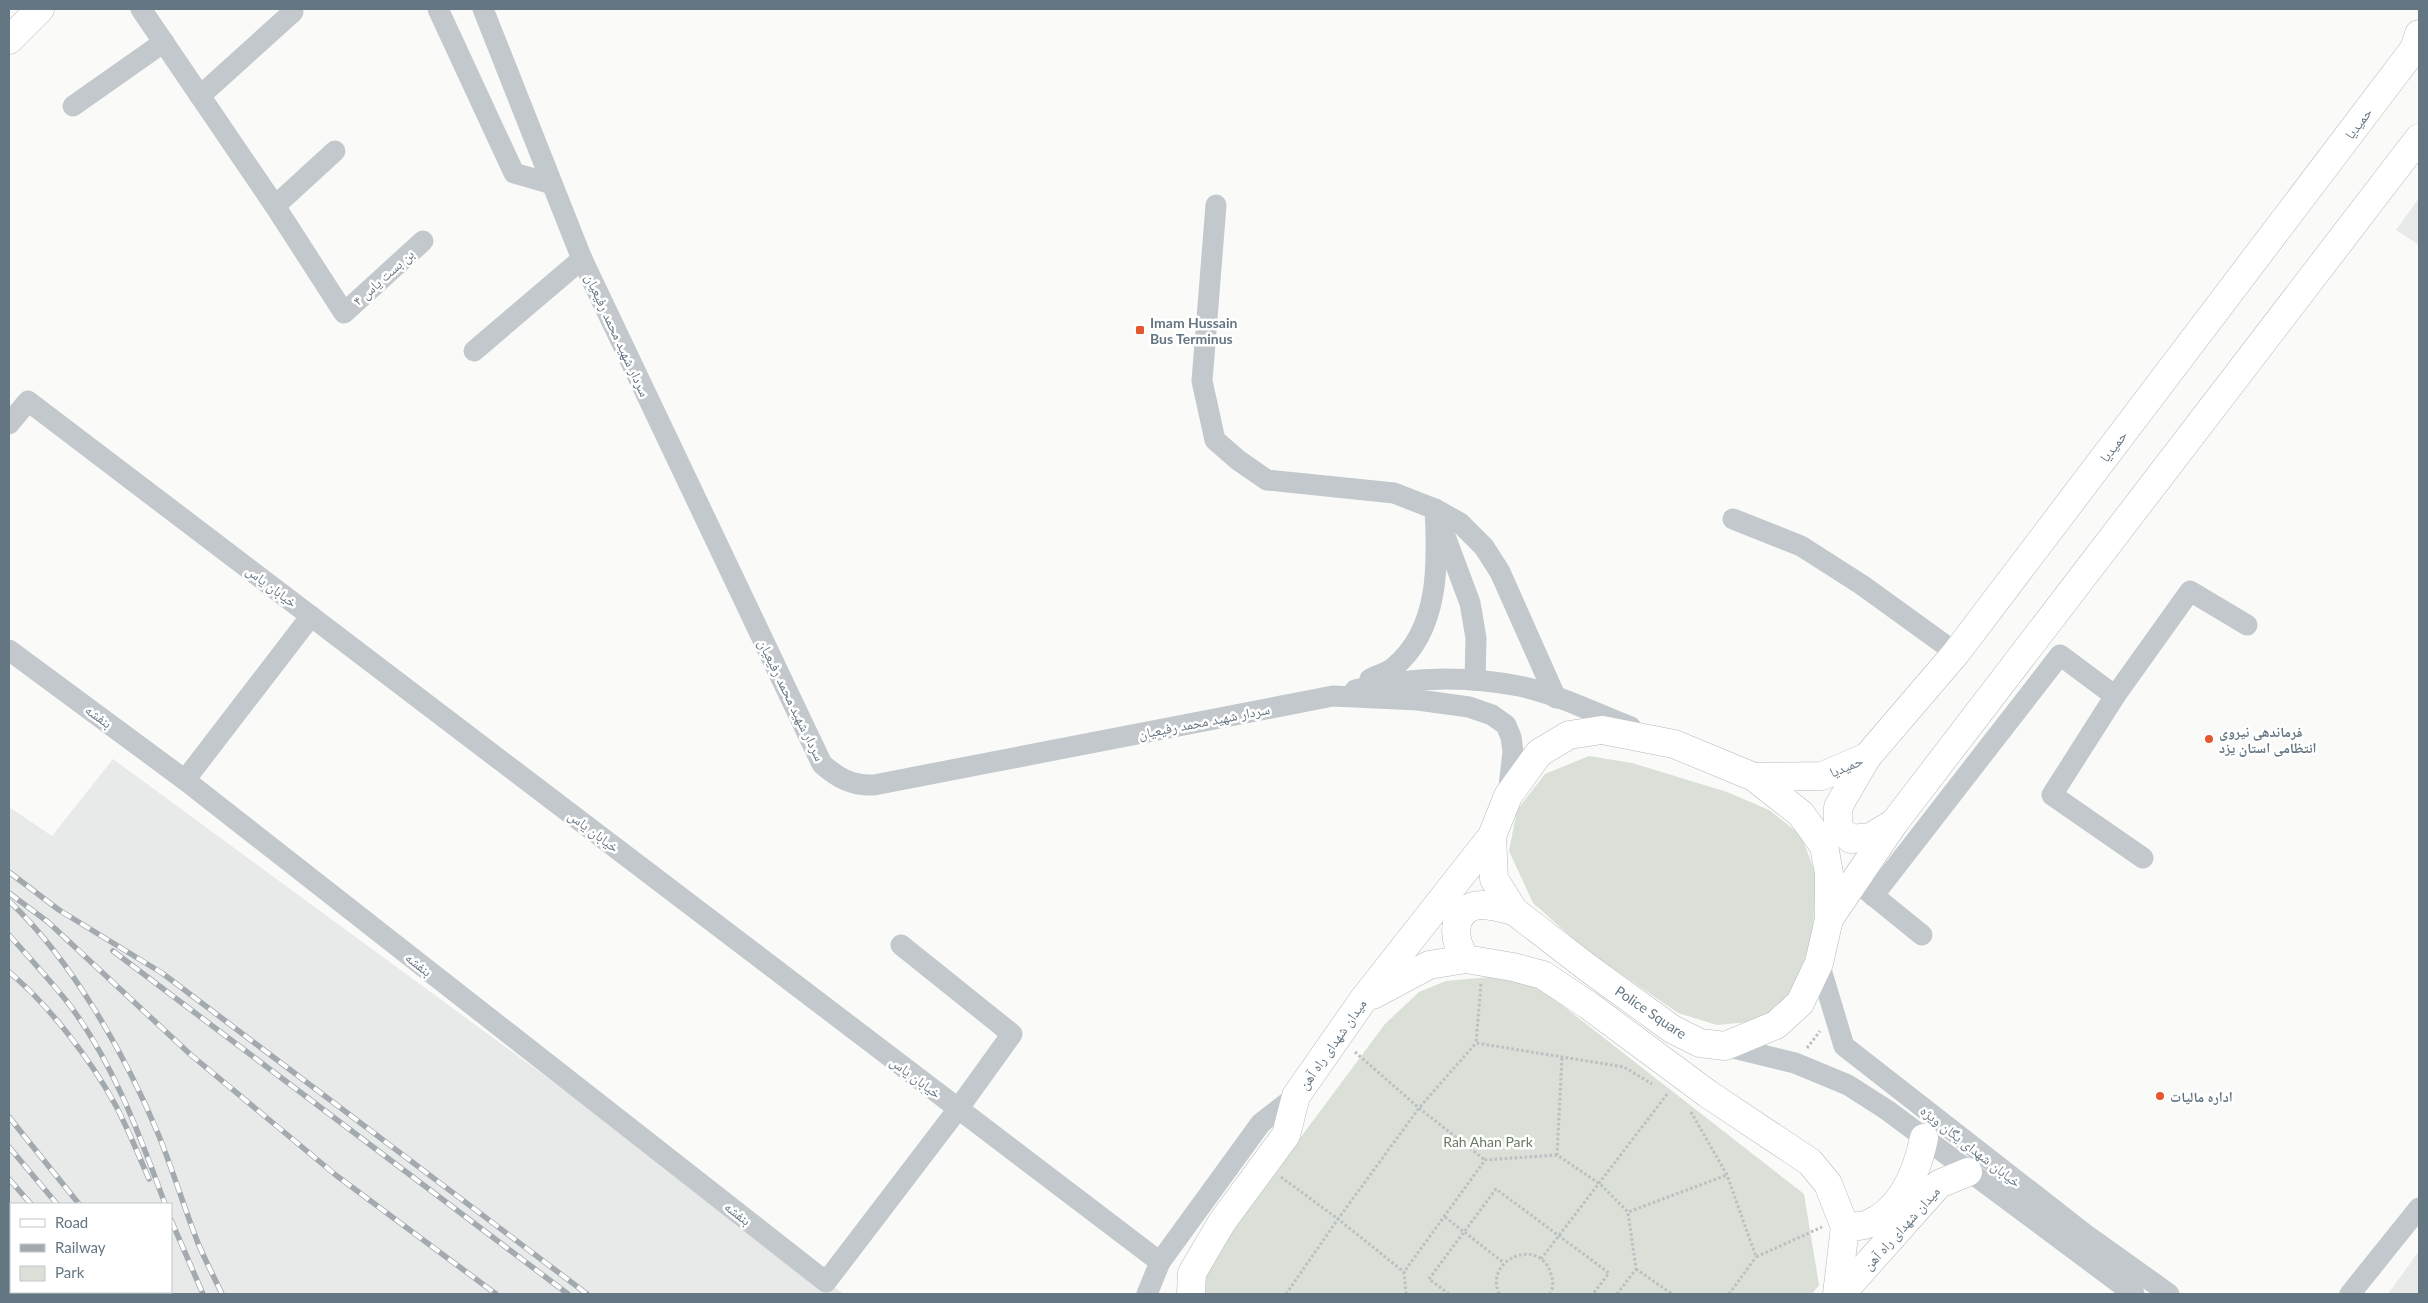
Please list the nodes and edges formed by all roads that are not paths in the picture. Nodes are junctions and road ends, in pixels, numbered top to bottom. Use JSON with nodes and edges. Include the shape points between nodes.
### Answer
{"nodes":[{"id":1,"x":40,"y":9,"type":"edge"},
{"id":2,"x":141,"y":9,"type":"edge"},
{"id":3,"x":438,"y":9,"type":"edge"},
{"id":4,"x":483,"y":9,"type":"edge"},
{"id":5,"x":293,"y":12,"type":"dead end"},
{"id":6,"x":9,"y":40,"type":"edge"},
{"id":7,"x":164,"y":42,"type":"junction"},
{"id":8,"x":2418,"y":42,"type":"edge"},
{"id":9,"x":200,"y":96,"type":"junction"},
{"id":10,"x":73,"y":106,"type":"dead end"},
{"id":11,"x":2419,"y":138,"type":"edge"},
{"id":12,"x":335,"y":151,"type":"dead end"},
{"id":13,"x":552,"y":184,"type":"junction"},
{"id":14,"x":1216,"y":205,"type":"dead end"},
{"id":15,"x":275,"y":206,"type":"junction"},
{"id":16,"x":423,"y":241,"type":"dead end"},
{"id":17,"x":582,"y":259,"type":"junction"},
{"id":18,"x":474,"y":351,"type":"dead end"},
{"id":19,"x":9,"y":424,"type":"edge"},
{"id":20,"x":1435,"y":508,"type":"junction"},
{"id":21,"x":1733,"y":520,"type":"dead end"},
{"id":22,"x":311,"y":616,"type":"junction"},
{"id":23,"x":2247,"y":625,"type":"dead end"},
{"id":24,"x":9,"y":650,"type":"edge"},
{"id":25,"x":1956,"y":653,"type":"junction"},
{"id":26,"x":1475,"y":680,"type":"junction"},
{"id":27,"x":1333,"y":696,"type":"junction"},
{"id":28,"x":2115,"y":696,"type":"junction"},
{"id":29,"x":1556,"y":698,"type":"junction"},
{"id":30,"x":1674,"y":744,"type":"junction"},
{"id":31,"x":1868,"y":756,"type":"junction"},
{"id":32,"x":1754,"y":777,"type":"junction"},
{"id":33,"x":185,"y":780,"type":"junction"},
{"id":34,"x":1508,"y":796,"type":"junction"},
{"id":35,"x":1894,"y":823,"type":"junction"},
{"id":36,"x":1492,"y":836,"type":"junction"},
{"id":37,"x":2143,"y":858,"type":"dead end"},
{"id":38,"x":1864,"y":888,"type":"junction"},
{"id":39,"x":1514,"y":911,"type":"junction"},
{"id":40,"x":1830,"y":919,"type":"junction"},
{"id":41,"x":1922,"y":935,"type":"dead end"},
{"id":42,"x":901,"y":945,"type":"dead end"},
{"id":43,"x":1475,"y":961,"type":"junction"},
{"id":44,"x":1818,"y":963,"type":"junction"},
{"id":45,"x":1363,"y":1000,"type":"junction"},
{"id":46,"x":1725,"y":1046,"type":"junction"},
{"id":47,"x":1296,"y":1096,"type":"junction"},
{"id":48,"x":958,"y":1109,"type":"junction"},
{"id":49,"x":1924,"y":1138,"type":"junction"},
{"id":50,"x":1968,"y":1172,"type":"junction"},
{"id":51,"x":2419,"y":1208,"type":"edge"},
{"id":52,"x":1844,"y":1223,"type":"junction"},
{"id":53,"x":1160,"y":1262,"type":"junction"},
{"id":54,"x":1147,"y":1294,"type":"edge"},
{"id":55,"x":1191,"y":1294,"type":"edge"},
{"id":56,"x":1837,"y":1294,"type":"edge"},
{"id":57,"x":1841,"y":1294,"type":"edge"},
{"id":58,"x":2134,"y":1294,"type":"edge"},
{"id":59,"x":2169,"y":1294,"type":"edge"},
{"id":60,"x":2350,"y":1294,"type":"edge"}],
"edges":[{"from":1,"to":6,"type":"main road"},
{"from":2,"to":7,"type":"street"},
{"from":3,"to":13,"type":"street","via":[[514,173]]},
{"from":4,"to":13,"type":"street","name":"سردار شهید محمد رفیعیان"},
{"from":5,"to":9,"type":"street"},
{"from":7,"to":9,"type":"street"},
{"from":7,"to":10,"type":"street"},
{"from":8,"to":25,"type":"main road","name":"حمیدیا"},
{"from":9,"to":15,"type":"street"},
{"from":11,"to":35,"type":"main road"},
{"from":12,"to":15,"type":"street"},
{"from":13,"to":17,"type":"street","name":"سردار شهید محمد رفیعیان"},
{"from":14,"to":20,"type":"street","via":[[1202,381],[1215,440],[1267,480],[1394,493]]},
{"from":15,"to":16,"type":"street","name":"بن بست یاس ۴","via":[[344,313]]},
{"from":17,"to":18,"type":"street"},
{"from":17,"to":27,"type":"street","name":"سردار شهید محمد رفیعیان","via":[[822,764],[837,777],[858,786],[874,785]]},
{"from":19,"to":22,"type":"street","name":"خیابان یاس","via":[[28,401]]},
{"from":20,"to":26,"type":"street","via":[[1470,603],[1476,638]]},
{"from":20,"to":27,"type":"street","via":[[1438,560],[1427,617],[1419,638],[1393,668]]},
{"from":20,"to":29,"type":"street","via":[[1460,523],[1484,547],[1496,566]]},
{"from":21,"to":25,"type":"street","via":[[1801,546]]},
{"from":22,"to":33,"type":"street"},
{"from":22,"to":48,"type":"street","name":"خیابان یاس"},
{"from":23,"to":28,"type":"street","via":[[2190,590]]},
{"from":24,"to":33,"type":"street","name":"بنفشه"},
{"from":25,"to":31,"type":"main road","name":"حمیدیا"},
{"from":26,"to":27,"type":"street","via":[[1406,680]]},
{"from":26,"to":29,"type":"street","via":[[1520,686]]},
{"from":27,"to":34,"type":"street","name":"سردار شهید محمد رفیعیان","via":[[1418,700],[1469,707],[1492,715],[1506,725],[1514,752]]},
{"from":28,"to":37,"type":"street","via":[[2052,795]]},
{"from":28,"to":38,"type":"street","via":[[2060,655]]},
{"from":29,"to":30,"type":"street"},
{"from":30,"to":32,"type":"main road","name":"Police Square"},
{"from":30,"to":34,"type":"main road","name":"Police Square","via":[[1602,730],[1569,735],[1539,753]]},
{"from":31,"to":32,"type":"main road","name":"حمیدیا","via":[[1822,776]]},
{"from":31,"to":35,"type":"main road","via":[[1838,807],[1838,828],[1851,839],[1871,837]]},
{"from":32,"to":40,"type":"main road","name":"Police Square","via":[[1801,814],[1824,846],[1829,873]]},
{"from":33,"to":48,"type":"street","name":"بنفشه","via":[[826,1282]]},
{"from":34,"to":36,"type":"main road","name":"Police Square"},
{"from":35,"to":38,"type":"main road"},
{"from":36,"to":39,"type":"main road","name":"Police Square","via":[[1494,879]]},
{"from":36,"to":45,"type":"main road","name":"میدان شهدای راه آهن"},
{"from":38,"to":40,"type":"main road"},
{"from":38,"to":41,"type":"street"},
{"from":39,"to":43,"type":"main road","via":[[1471,907],[1460,918],[1456,930],[1458,949]]},
{"from":39,"to":46,"type":"main road","name":"Police Square","via":[[1672,1029],[1700,1043]]},
{"from":40,"to":44,"type":"main road","name":"Police Square"},
{"from":42,"to":48,"type":"street","via":[[1012,1034]]},
{"from":43,"to":45,"type":"main road","via":[[1429,965]]},
{"from":43,"to":52,"type":"main road","via":[[1543,975],[1588,1005],[1674,1089],[1810,1162],[1828,1184]]},
{"from":44,"to":46,"type":"main road","name":"Police Square","via":[[1800,1003],[1776,1025]]},
{"from":44,"to":59,"type":"street","name":"خیابان شهدای یگان ویژه","via":[[1844,1046],[2085,1234]]},
{"from":45,"to":47,"type":"main road","name":"میدان شهدای راه آهن"},
{"from":46,"to":49,"type":"street","name":"خیابان شهدای یگان ویژه","via":[[1795,1063],[1848,1085]]},
{"from":47,"to":53,"type":"street","via":[[1261,1124]]},
{"from":47,"to":55,"type":"main road","name":"میدان شهدای راه آهن","via":[[1286,1135],[1222,1222],[1192,1273]]},
{"from":48,"to":53,"type":"street","name":"خیابان یاس"},
{"from":49,"to":50,"type":"street","name":"خیابان شهدای یگان ویژه"},
{"from":49,"to":52,"type":"main road","via":[[1918,1165],[1907,1188],[1884,1216],[1867,1225]]},
{"from":50,"to":57,"type":"main road","name":"میدان شهدای راه آهن","via":[[1939,1184]]},
{"from":50,"to":58,"type":"street","name":"خیابان شهدای یگان ویژه"},
{"from":51,"to":60,"type":"street"},
{"from":52,"to":56,"type":"main road"},
{"from":53,"to":54,"type":"street"}]}
